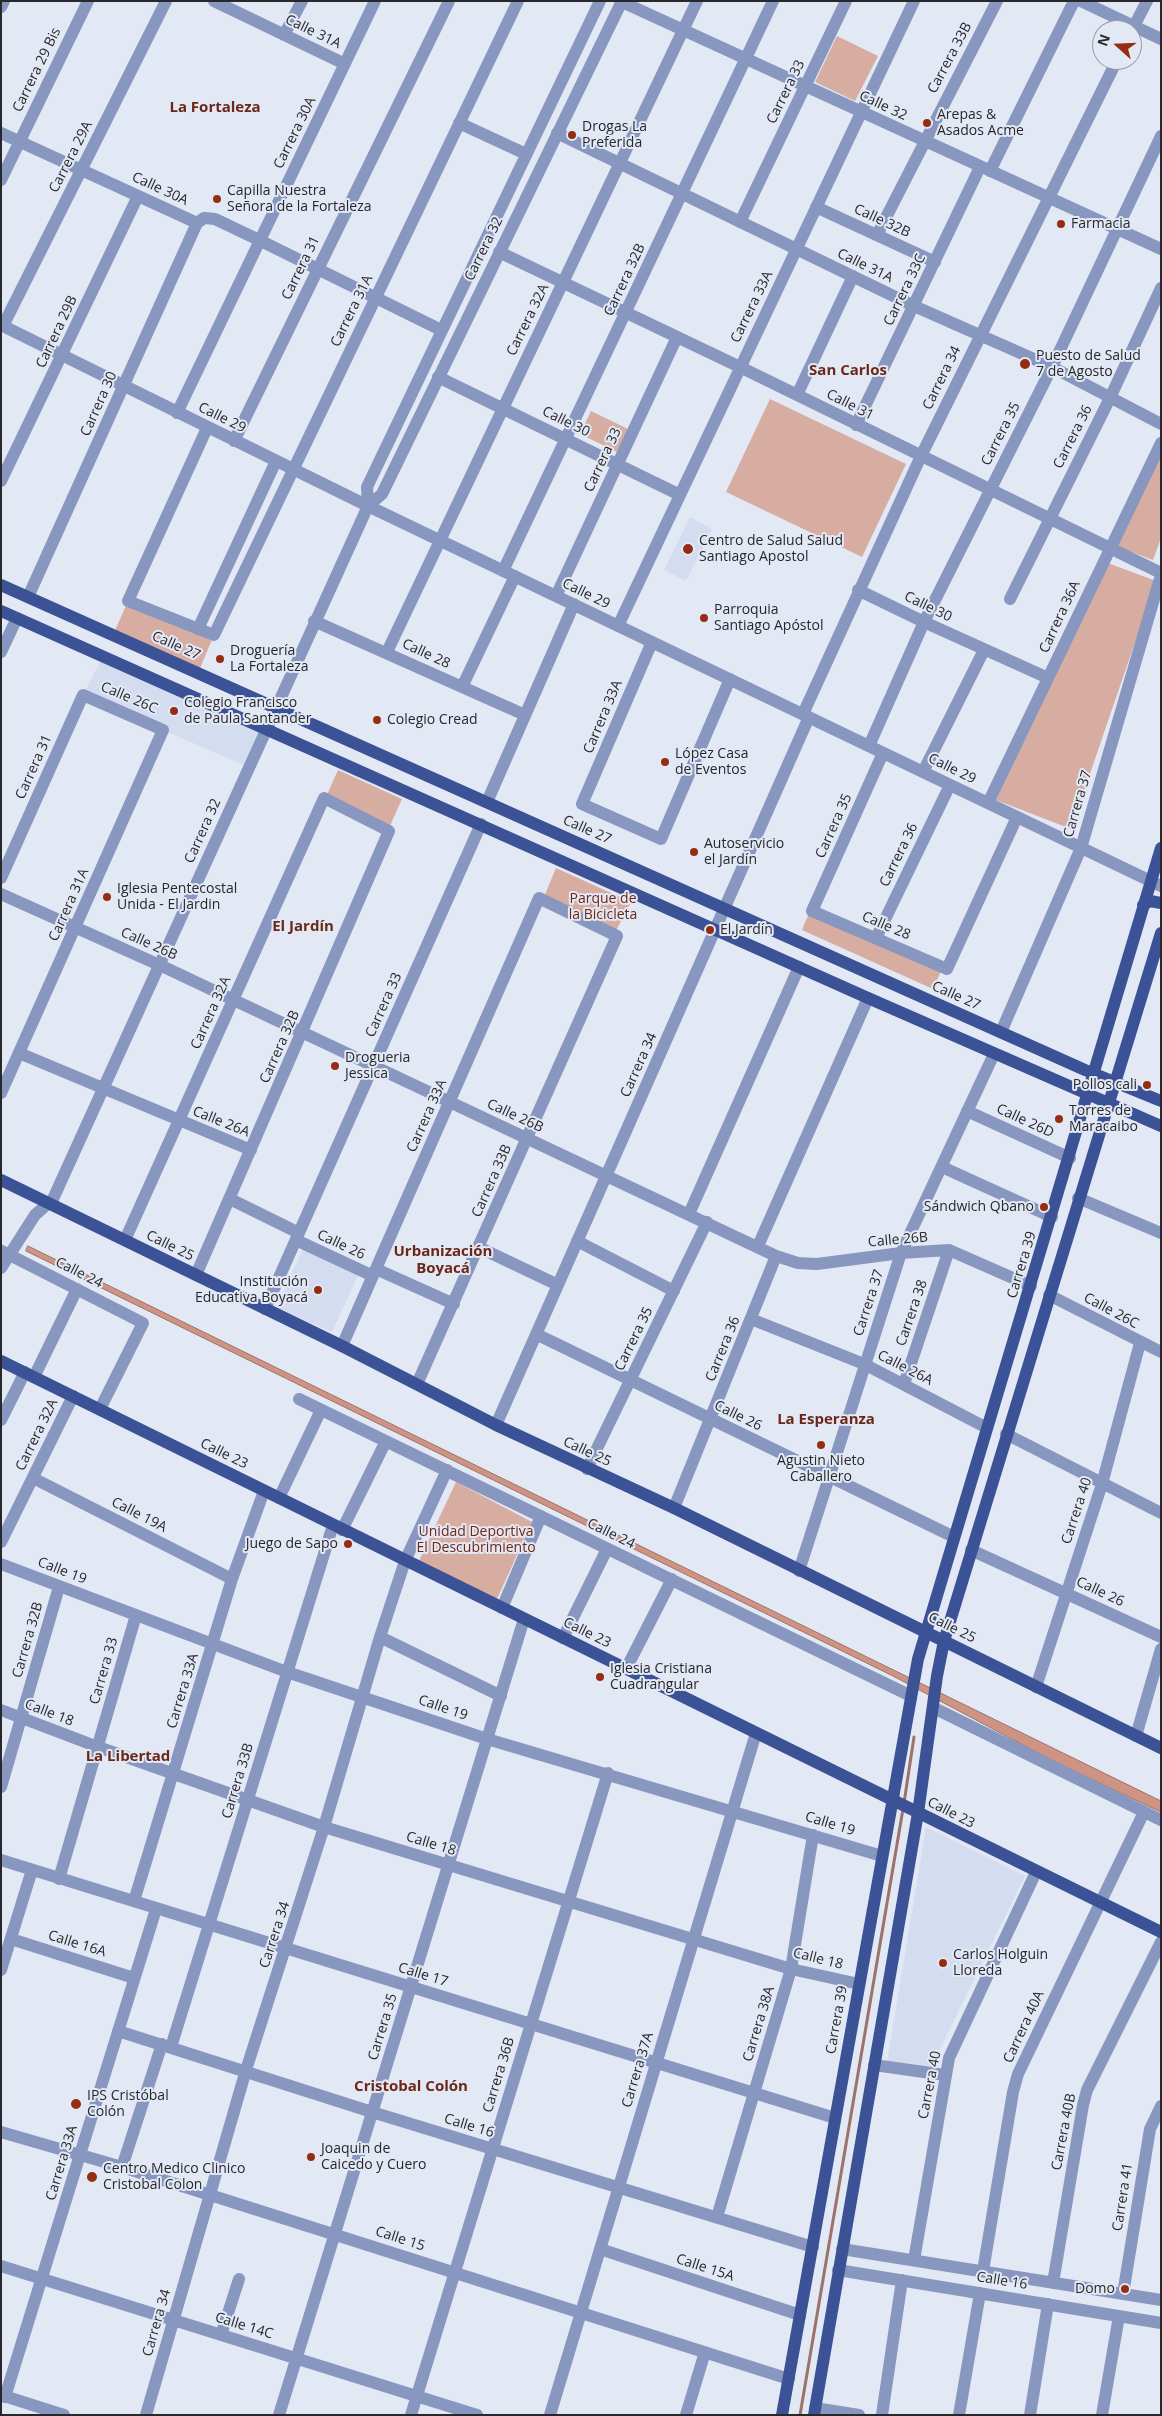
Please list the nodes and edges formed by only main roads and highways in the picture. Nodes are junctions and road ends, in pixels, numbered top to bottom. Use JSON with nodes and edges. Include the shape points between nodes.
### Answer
{"nodes":[{"id":1,"x":1,"y":585,"type":"edge"},
{"id":2,"x":1,"y":611,"type":"edge"},
{"id":3,"x":1160,"y":858,"type":"edge"},
{"id":4,"x":1155,"y":883,"type":"edge"},
{"id":5,"x":1161,"y":903,"type":"edge"},
{"id":6,"x":1143,"y":905,"type":"junction"},
{"id":7,"x":1161,"y":934,"type":"edge"},
{"id":8,"x":1093,"y":1073,"type":"junction"},
{"id":9,"x":1114,"y":1082,"type":"junction"},
{"id":10,"x":1086,"y":1094,"type":"junction"},
{"id":11,"x":1161,"y":1101,"type":"edge"},
{"id":12,"x":1108,"y":1103,"type":"junction"},
{"id":13,"x":1161,"y":1126,"type":"edge"},
{"id":14,"x":1,"y":1180,"type":"edge"},
{"id":15,"x":1,"y":1361,"type":"edge"},
{"id":16,"x":926,"y":1632,"type":"junction"},
{"id":17,"x":944,"y":1641,"type":"junction"},
{"id":18,"x":936,"y":1681,"type":"junction"},
{"id":19,"x":1161,"y":1748,"type":"edge"},
{"id":20,"x":896,"y":1802,"type":"junction"},
{"id":21,"x":916,"y":1812,"type":"junction"},
{"id":22,"x":1161,"y":1932,"type":"edge"},
{"id":23,"x":814,"y":2412,"type":"edge"},
{"id":24,"x":782,"y":2415,"type":"edge"}],
"edges":[{"from":1,"to":8,"type":"main road","name":"Calle 27"},
{"from":2,"to":10,"type":"main road"},
{"from":3,"to":4,"type":"main road","name":"Carrera 39"},
{"from":4,"to":6,"type":"main road","name":"Carrera 39"},
{"from":5,"to":6,"type":"main road","via":[[1150,901]]},
{"from":6,"to":8,"type":"main road","name":"Carrera 39"},
{"from":7,"to":9,"type":"main road"},
{"from":8,"to":9,"type":"main road","name":"Calle 27"},
{"from":8,"to":10,"type":"main road","name":"Carrera 39"},
{"from":9,"to":11,"type":"main road","name":"Calle 27"},
{"from":9,"to":12,"type":"main road"},
{"from":10,"to":12,"type":"main road"},
{"from":10,"to":16,"type":"main road","name":"Carrera 39","via":[[1070,1158]]},
{"from":12,"to":13,"type":"main road"},
{"from":12,"to":17,"type":"main road"},
{"from":14,"to":16,"type":"main road","name":"Calle 25","via":[[496,1425]]},
{"from":15,"to":20,"type":"main road","name":"Calle 23"},
{"from":16,"to":17,"type":"main road","name":"Calle 25"},
{"from":16,"to":18,"type":"main road"},
{"from":16,"to":20,"type":"main road","name":"Carrera 39","via":[[914,1676]]},
{"from":17,"to":18,"type":"main road"},
{"from":17,"to":19,"type":"main road","name":"Calle 25"},
{"from":18,"to":21,"type":"main road"},
{"from":20,"to":21,"type":"main road","name":"Calle 23"},
{"from":20,"to":24,"type":"main road","name":"Carrera 39","via":[[882,1856]]},
{"from":21,"to":22,"type":"main road","name":"Calle 23"},
{"from":21,"to":23,"type":"main road"}]}
